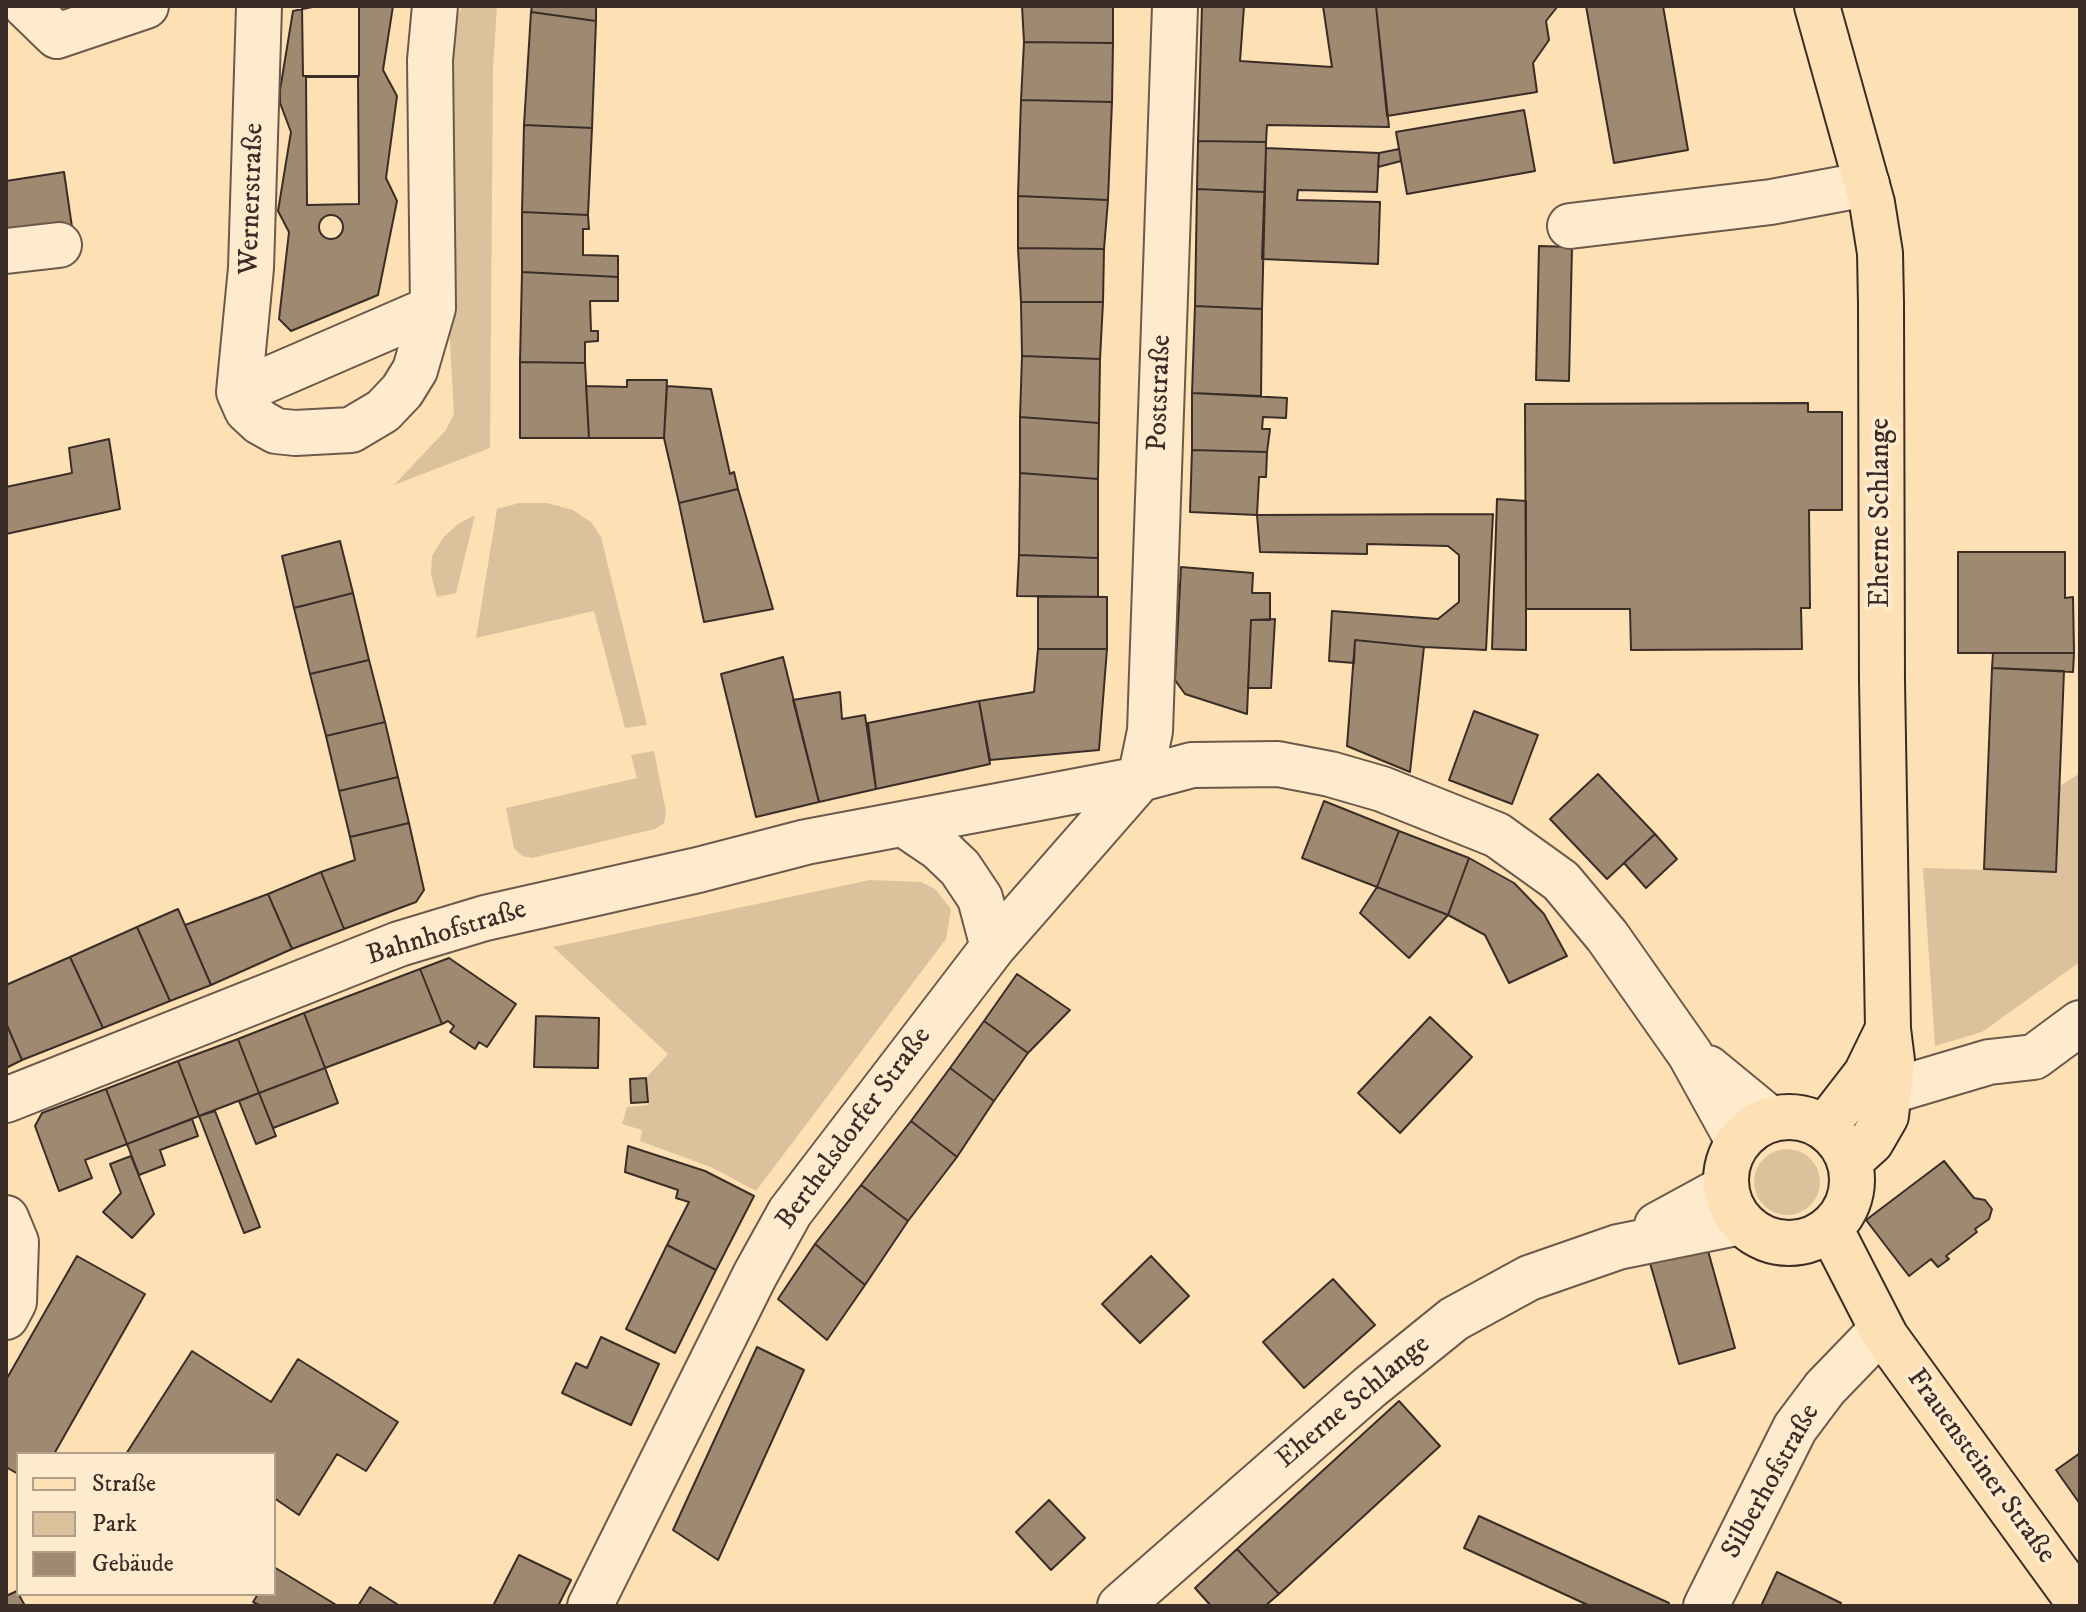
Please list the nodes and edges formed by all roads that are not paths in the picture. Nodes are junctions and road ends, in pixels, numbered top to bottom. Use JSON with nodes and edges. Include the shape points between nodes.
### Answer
{"nodes":[{"id":1,"x":26,"y":6,"type":"edge"},
{"id":2,"x":146,"y":6,"type":"edge"},
{"id":3,"x":259,"y":6,"type":"edge"},
{"id":4,"x":435,"y":6,"type":"edge"},
{"id":5,"x":1175,"y":6,"type":"edge"},
{"id":6,"x":1817,"y":6,"type":"edge"},
{"id":7,"x":1867,"y":184,"type":"junction"},
{"id":8,"x":1570,"y":226,"type":"dead end"},
{"id":9,"x":59,"y":245,"type":"dead end"},
{"id":10,"x":6,"y":251,"type":"edge"},
{"id":11,"x":433,"y":308,"type":"junction"},
{"id":12,"x":239,"y":392,"type":"junction"},
{"id":13,"x":1140,"y":779,"type":"junction"},
{"id":14,"x":905,"y":825,"type":"junction"},
{"id":15,"x":993,"y":947,"type":"junction"},
{"id":16,"x":2080,"y":1023,"type":"edge"},
{"id":17,"x":1888,"y":1029,"type":"junction"},
{"id":18,"x":1888,"y":1092,"type":"junction"},
{"id":19,"x":6,"y":1100,"type":"edge"},
{"id":20,"x":1754,"y":1130,"type":"junction"},
{"id":21,"x":1837,"y":1144,"type":"junction"},
{"id":22,"x":1733,"y":1205,"type":"junction"},
{"id":23,"x":6,"y":1218,"type":"edge"},
{"id":24,"x":1811,"y":1236,"type":"junction"},
{"id":25,"x":6,"y":1317,"type":"edge"},
{"id":26,"x":1881,"y":1330,"type":"junction"},
{"id":27,"x":2080,"y":1604,"type":"edge"},
{"id":28,"x":590,"y":1606,"type":"edge"},
{"id":29,"x":1120,"y":1606,"type":"edge"},
{"id":30,"x":1706,"y":1606,"type":"edge"}],
"edges":[{"from":1,"to":2,"type":"street","via":[[57,36]]},
{"from":3,"to":12,"type":"street","name":"Wernerstraße","via":[[251,268]]},
{"from":4,"to":11,"type":"street","via":[[430,60]]},
{"from":5,"to":13,"type":"street","name":"Poststraße","via":[[1150,731]]},
{"from":6,"to":7,"type":"main road","name":"Eherne Schlange"},
{"from":7,"to":8,"type":"street","via":[[1771,202]]},
{"from":7,"to":17,"type":"main road","name":"Eherne Schlange","via":[[1880,253]]},
{"from":9,"to":10,"type":"street"},
{"from":11,"to":12,"type":"street"},
{"from":11,"to":12,"type":"street","via":[[415,370],[402,391],[383,411],[351,430],[276,431],[247,410]]},
{"from":13,"to":14,"type":"street","name":"Bahnhofstraße"},
{"from":13,"to":15,"type":"street","name":"Berthelsdorfer Straße"},
{"from":13,"to":20,"type":"street","via":[[1192,765],[1278,764],[1382,789],[1497,835],[1561,881],[1690,1054]]},
{"from":14,"to":15,"type":"street","via":[[960,868],[980,898]]},
{"from":14,"to":19,"type":"street","name":"Bahnhofstraße","via":[[806,842],[485,918],[399,944]]},
{"from":15,"to":28,"type":"street","name":"Berthelsdorfer Straße","via":[[790,1212]]},
{"from":16,"to":18,"type":"street","via":[[2034,1057],[1989,1062]]},
{"from":17,"to":18,"type":"main road","name":"Eherne Schlange"},
{"from":17,"to":21,"type":"main road","name":"Eherne Schlange"},
{"from":18,"to":21,"type":"main road","name":"Eherne Schlange","via":[[1886,1116],[1871,1142]]},
{"from":20,"to":21,"type":"main road","via":[[1789,1116],[1808,1119]]},
{"from":20,"to":22,"type":"main road","via":[[1730,1155],[1726,1171]]},
{"from":21,"to":24,"type":"main road","via":[[1853,1179],[1850,1197],[1842,1214]]},
{"from":22,"to":24,"type":"main road","via":[[1756,1234],[1773,1242]]},
{"from":22,"to":29,"type":"street","name":"Eherne Schlange","via":[[1529,1278],[1454,1319]]},
{"from":23,"to":25,"type":"street","via":[[16,1242],[14,1302]]},
{"from":24,"to":26,"type":"main road","name":"Frauensteiner Straße"},
{"from":26,"to":27,"type":"main road","name":"Frauensteiner Straße"},
{"from":26,"to":30,"type":"street","name":"Silberhofstraße","via":[[1795,1428]]}]}
